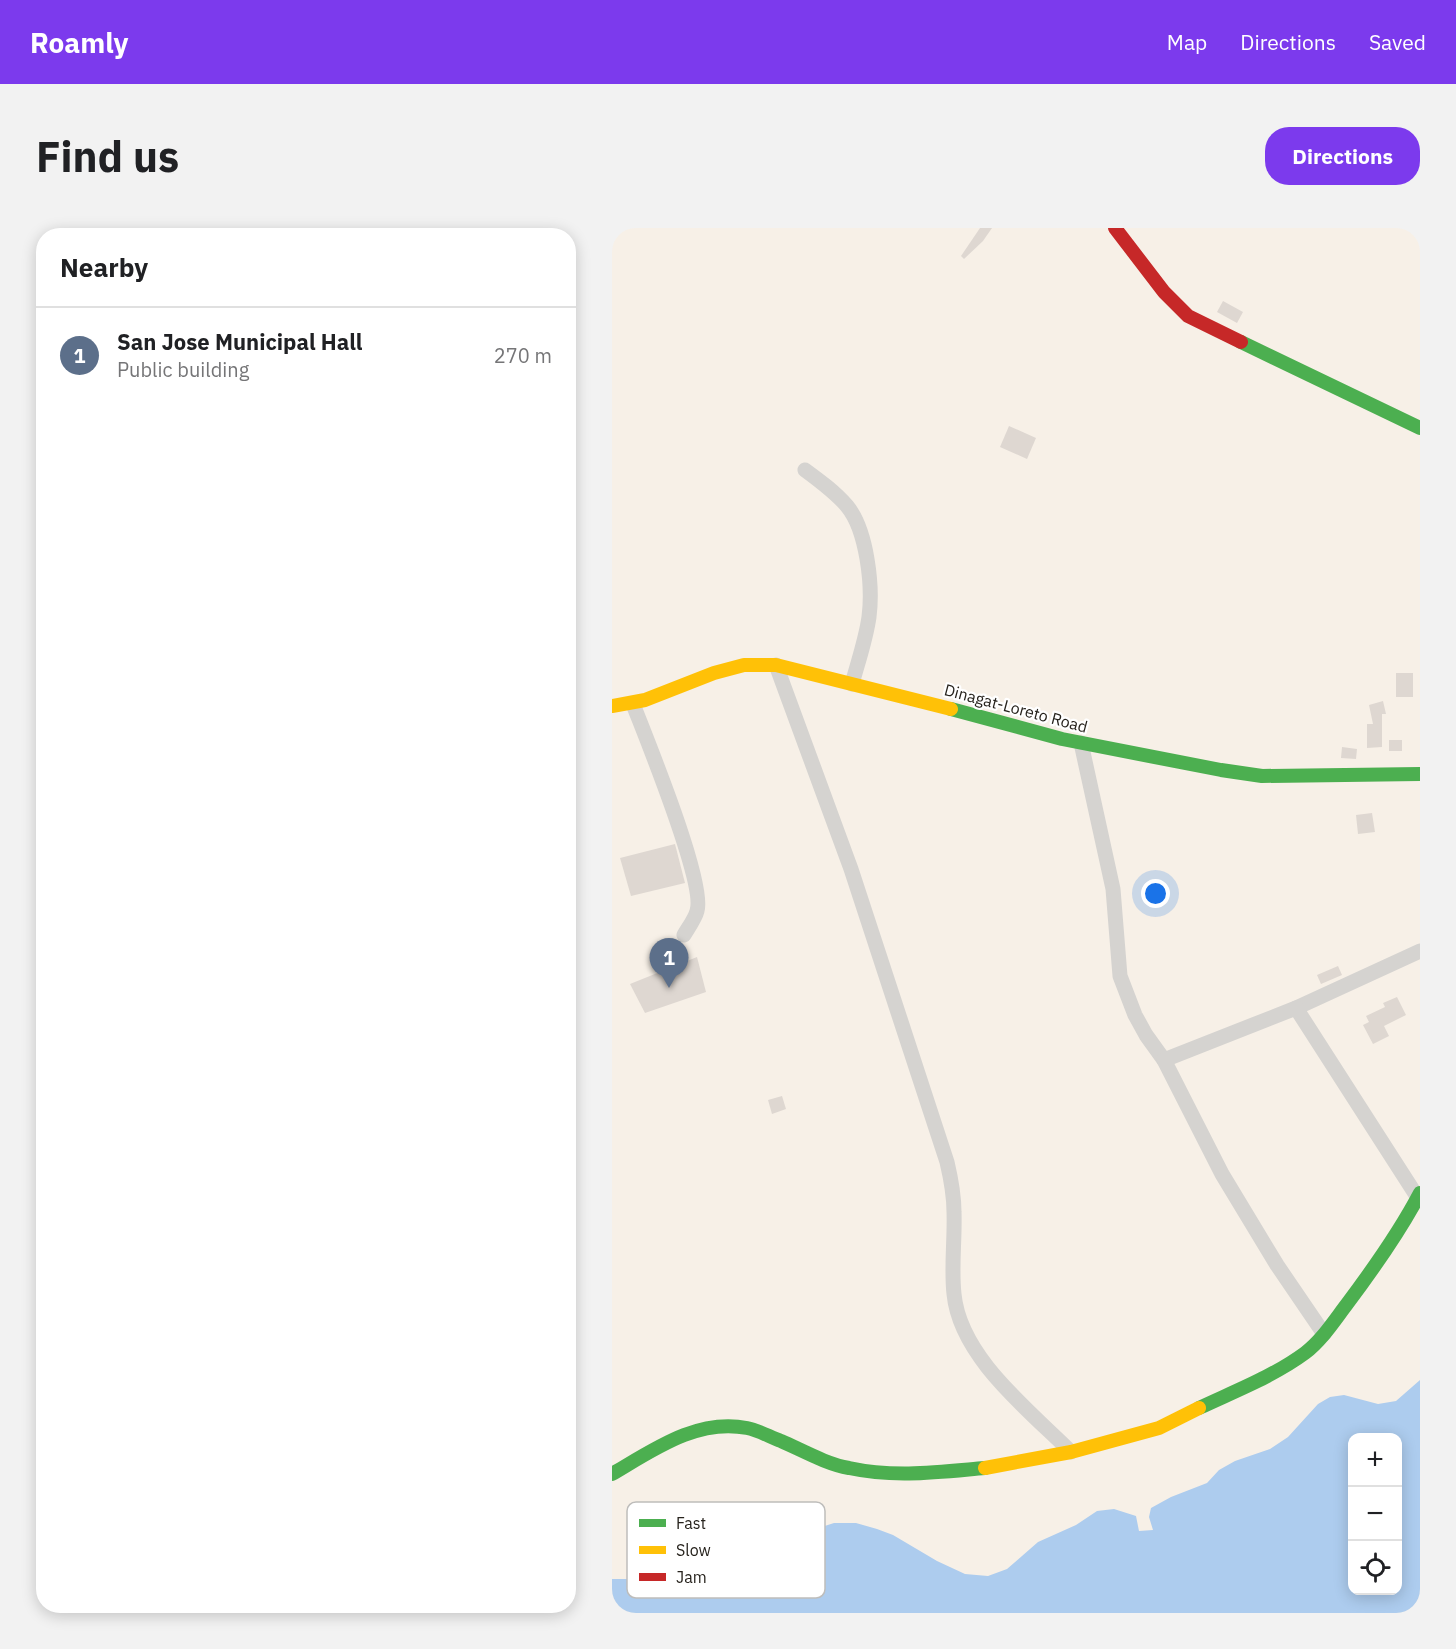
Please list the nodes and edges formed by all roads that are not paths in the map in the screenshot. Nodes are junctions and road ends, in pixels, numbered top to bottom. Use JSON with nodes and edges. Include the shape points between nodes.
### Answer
{"nodes":[{"id":1,"x":1115,"y":228,"type":"edge"},
{"id":2,"x":1420,"y":428,"type":"edge"},
{"id":3,"x":805,"y":470,"type":"dead end"},
{"id":4,"x":776,"y":665,"type":"junction"},
{"id":5,"x":852,"y":684,"type":"junction"},
{"id":6,"x":633,"y":704,"type":"junction"},
{"id":7,"x":612,"y":706,"type":"edge"},
{"id":8,"x":1081,"y":743,"type":"junction"},
{"id":9,"x":1420,"y":774,"type":"edge"},
{"id":10,"x":684,"y":935,"type":"dead end"},
{"id":11,"x":1420,"y":951,"type":"edge"},
{"id":12,"x":1296,"y":1008,"type":"junction"},
{"id":13,"x":1164,"y":1060,"type":"junction"},
{"id":14,"x":1419,"y":1197,"type":"edge"},
{"id":15,"x":1324,"y":1334,"type":"junction"},
{"id":16,"x":1071,"y":1452,"type":"junction"},
{"id":17,"x":612,"y":1474,"type":"edge"}],
"edges":[{"from":1,"to":2,"type":"main road","via":[[1164,292],[1188,316]]},
{"from":3,"to":5,"type":"street","via":[[848,508],[859,528],[867,560],[869,617]]},
{"from":4,"to":5,"type":"main road","name":"Dinagat-Loreto Road"},
{"from":4,"to":6,"type":"main road","name":"Dinagat-Loreto Road","via":[[744,665]]},
{"from":4,"to":16,"type":"street","via":[[851,868],[947,1162],[953,1188],[954,1294],[962,1327],[975,1353]]},
{"from":5,"to":8,"type":"main road","name":"Dinagat-Loreto Road"},
{"from":6,"to":7,"type":"main road","name":"Dinagat-Loreto Road"},
{"from":6,"to":10,"type":"street","via":[[670,801],[698,892],[698,910]]},
{"from":8,"to":9,"type":"main road","name":"Dinagat-Loreto Road","via":[[1262,776]]},
{"from":8,"to":13,"type":"street","via":[[1113,889],[1120,976],[1135,1015]]},
{"from":11,"to":12,"type":"street"},
{"from":12,"to":13,"type":"street"},
{"from":12,"to":14,"type":"street"},
{"from":13,"to":15,"type":"street","via":[[1222,1174]]},
{"from":14,"to":15,"type":"main road","via":[[1402,1228]]},
{"from":15,"to":16,"type":"main road","via":[[1306,1352],[1276,1371],[1159,1428]]},
{"from":16,"to":17,"type":"main road","via":[[991,1467],[913,1475],[877,1473],[846,1468],[749,1428],[723,1425],[661,1445]]}]}
